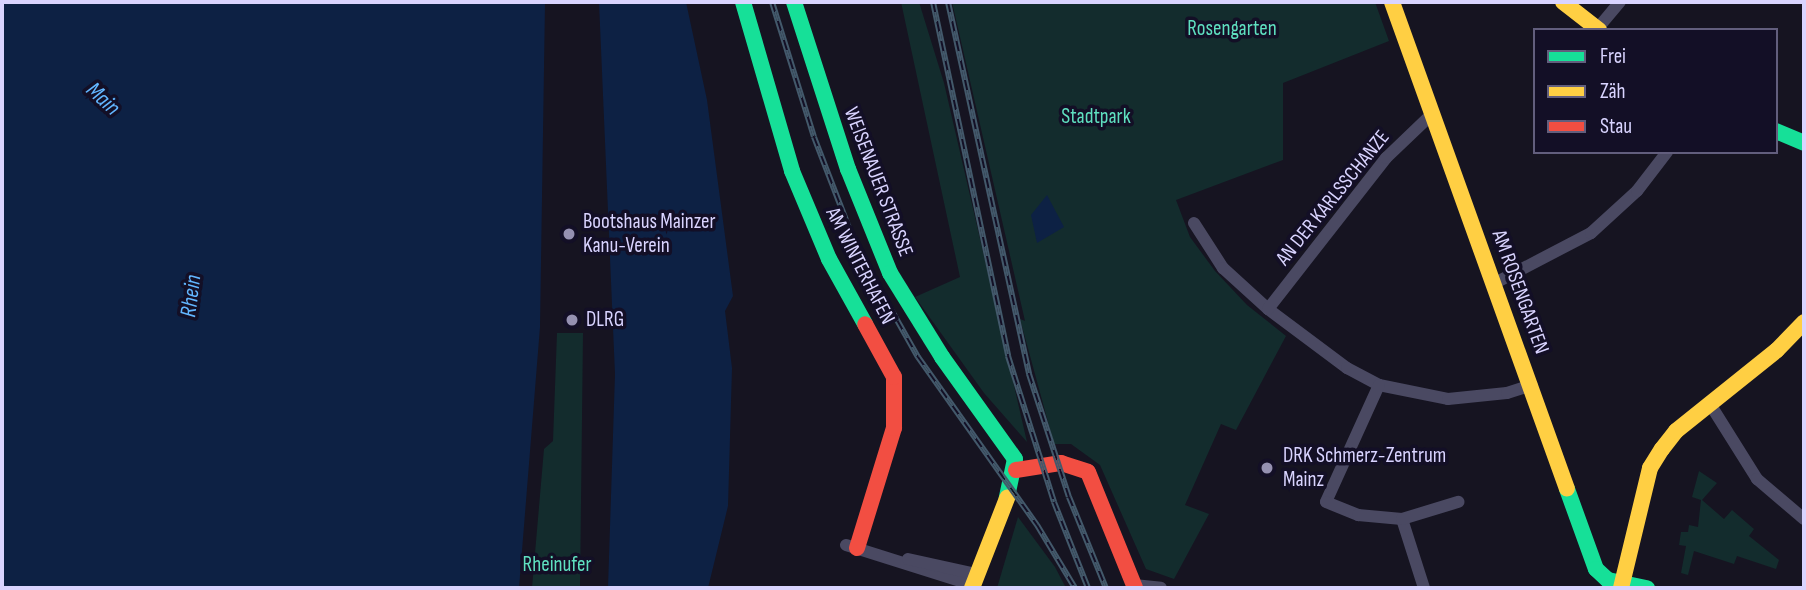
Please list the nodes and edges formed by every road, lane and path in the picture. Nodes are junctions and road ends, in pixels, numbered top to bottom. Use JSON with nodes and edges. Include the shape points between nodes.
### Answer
{"nodes":[{"id":1,"x":743,"y":2,"type":"edge"},
{"id":2,"x":794,"y":2,"type":"edge"},
{"id":3,"x":1392,"y":2,"type":"edge"},
{"id":4,"x":1563,"y":2,"type":"edge"},
{"id":5,"x":1620,"y":2,"type":"edge"},
{"id":6,"x":1598,"y":28,"type":"edge"},
{"id":7,"x":1600,"y":28,"type":"edge"},
{"id":8,"x":1431,"y":115,"type":"junction"},
{"id":9,"x":1778,"y":132,"type":"edge"},
{"id":10,"x":1804,"y":143,"type":"edge"},
{"id":11,"x":1665,"y":154,"type":"edge"},
{"id":12,"x":1194,"y":223,"type":"dead end"},
{"id":13,"x":1495,"y":283,"type":"junction"},
{"id":14,"x":1268,"y":309,"type":"junction"},
{"id":15,"x":1804,"y":322,"type":"edge"},
{"id":16,"x":1379,"y":385,"type":"junction"},
{"id":17,"x":1532,"y":385,"type":"junction"},
{"id":18,"x":1710,"y":404,"type":"junction"},
{"id":19,"x":1016,"y":470,"type":"junction"},
{"id":20,"x":1458,"y":502,"type":"dead end"},
{"id":21,"x":1402,"y":519,"type":"junction"},
{"id":22,"x":1804,"y":519,"type":"edge"},
{"id":23,"x":858,"y":548,"type":"joint"},
{"id":24,"x":973,"y":583,"type":"edge"},
{"id":25,"x":1601,"y":583,"type":"edge"},
{"id":26,"x":1621,"y":586,"type":"edge"},
{"id":27,"x":1135,"y":587,"type":"edge"},
{"id":28,"x":1161,"y":588,"type":"edge"},
{"id":29,"x":1424,"y":588,"type":"edge"},
{"id":30,"x":1647,"y":588,"type":"edge"}],
"edges":[{"from":1,"to":23,"type":"street","name":"AM WINTERHAFEN","via":[[792,171],[829,259],[894,377],[894,428]]},
{"from":2,"to":19,"type":"street","name":"WEISENAUER STRASSE","via":[[852,182],[890,273],[942,357],[1009,446]]},
{"from":3,"to":8,"type":"street","name":"AM ROSENGARTEN"},
{"from":4,"to":6,"type":"street"},
{"from":5,"to":7,"type":"street"},
{"from":8,"to":13,"type":"street","name":"AM ROSENGARTEN"},
{"from":8,"to":14,"type":"street","name":"AN DER KARLSSCHANZE","via":[[1386,158]]},
{"from":9,"to":10,"type":"street"},
{"from":11,"to":13,"type":"street","via":[[1621,208],[1591,233]]},
{"from":12,"to":14,"type":"street","via":[[1223,268]]},
{"from":13,"to":17,"type":"street","name":"AM ROSENGARTEN"},
{"from":14,"to":16,"type":"street","via":[[1338,362]]},
{"from":15,"to":18,"type":"street"},
{"from":16,"to":17,"type":"street","via":[[1448,399],[1507,393]]},
{"from":16,"to":21,"type":"street","via":[[1326,502],[1358,515]]},
{"from":17,"to":25,"type":"street","name":"AM ROSENGARTEN"},
{"from":18,"to":22,"type":"street","via":[[1757,478]]},
{"from":18,"to":26,"type":"street","via":[[1676,431],[1650,468]]},
{"from":19,"to":24,"type":"street"},
{"from":19,"to":27,"type":"street","via":[[1061,463],[1088,472]]},
{"from":20,"to":21,"type":"street"},
{"from":21,"to":29,"type":"street"},
{"from":23,"to":24,"type":"street"},
{"from":25,"to":26,"type":"street","name":"AM ROSENGARTEN"},
{"from":26,"to":30,"type":"street","name":"AM ROSENGARTEN"},
{"from":27,"to":28,"type":"street"}]}
